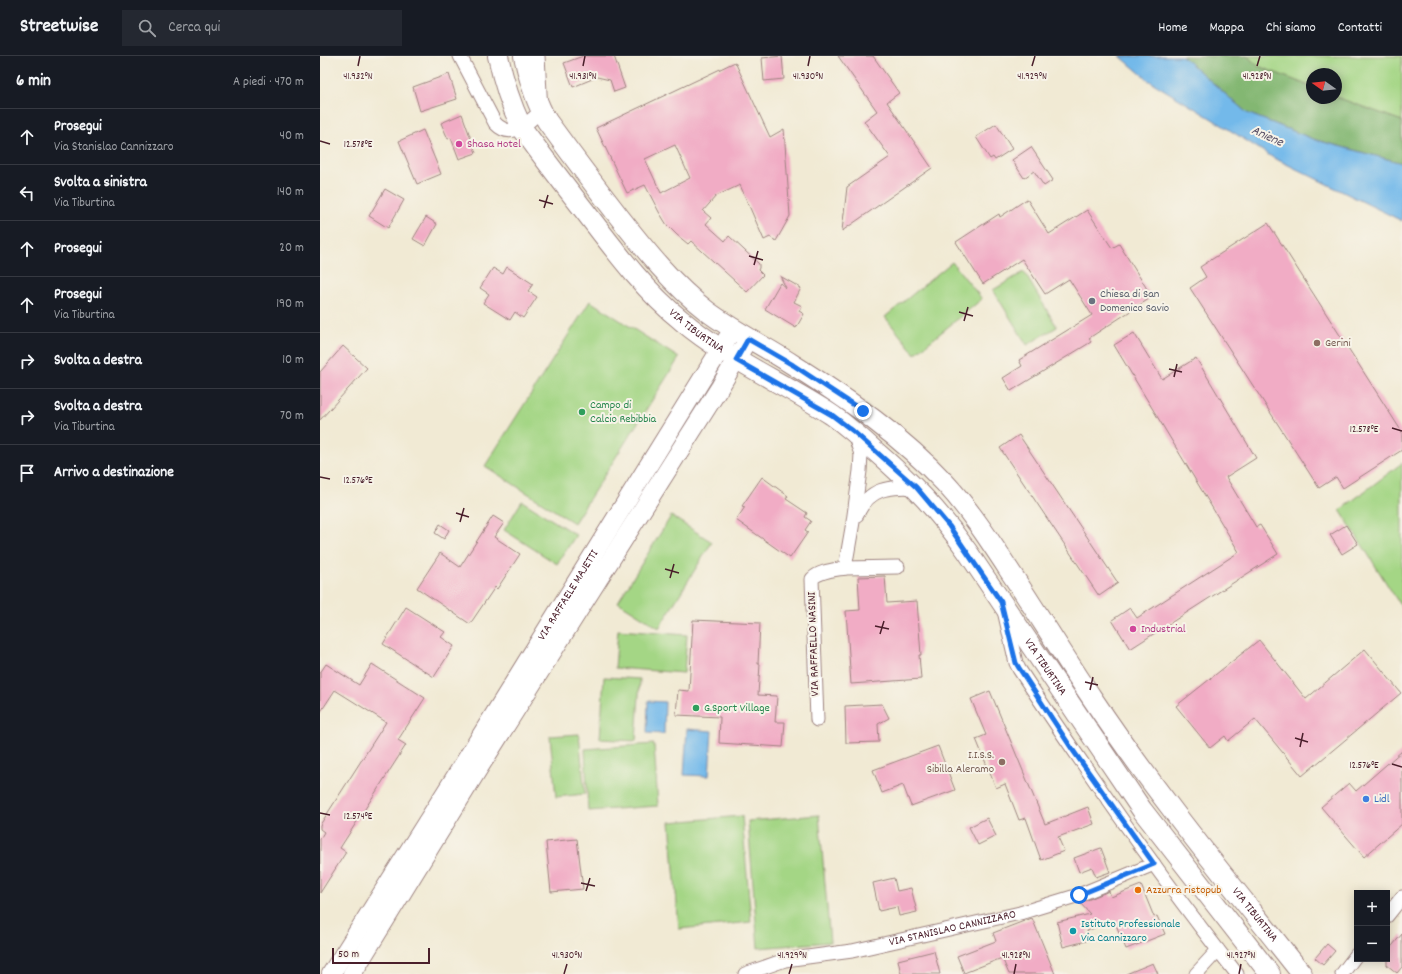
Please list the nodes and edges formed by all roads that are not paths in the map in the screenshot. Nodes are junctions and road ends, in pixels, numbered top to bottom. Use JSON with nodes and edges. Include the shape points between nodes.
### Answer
{"nodes":[{"id":1,"x":460,"y":56,"type":"edge"},
{"id":2,"x":498,"y":56,"type":"edge"},
{"id":3,"x":524,"y":56,"type":"edge"},
{"id":4,"x":538,"y":56,"type":"edge"},
{"id":5,"x":542,"y":111,"type":"junction"},
{"id":6,"x":522,"y":127,"type":"junction"},
{"id":7,"x":740,"y":334,"type":"junction"},
{"id":8,"x":720,"y":349,"type":"junction"},
{"id":9,"x":736,"y":360,"type":"junction"},
{"id":10,"x":684,"y":407,"type":"junction"},
{"id":11,"x":701,"y":417,"type":"junction"},
{"id":12,"x":853,"y":431,"type":"junction"},
{"id":13,"x":916,"y":487,"type":"junction"},
{"id":14,"x":853,"y":522,"type":"junction"},
{"id":15,"x":898,"y":567,"type":"dead end"},
{"id":16,"x":845,"y":568,"type":"junction"},
{"id":17,"x":1001,"y":602,"type":"junction"},
{"id":18,"x":816,"y":720,"type":"dead end"},
{"id":19,"x":471,"y":767,"type":"junction"},
{"id":20,"x":422,"y":844,"type":"junction"},
{"id":21,"x":1154,"y":864,"type":"junction"},
{"id":22,"x":1402,"y":897,"type":"edge"},
{"id":23,"x":1390,"y":912,"type":"edge"},
{"id":24,"x":1218,"y":950,"type":"junction"},
{"id":25,"x":1354,"y":958,"type":"edge"},
{"id":26,"x":331,"y":974,"type":"edge"},
{"id":27,"x":352,"y":974,"type":"edge"},
{"id":28,"x":745,"y":974,"type":"edge"},
{"id":29,"x":1196,"y":974,"type":"edge"},
{"id":30,"x":1237,"y":974,"type":"edge"},
{"id":31,"x":1270,"y":974,"type":"edge"},
{"id":32,"x":1302,"y":974,"type":"edge"},
{"id":33,"x":1342,"y":974,"type":"edge"}],
"edges":[{"from":1,"to":6,"type":"street","via":[[495,123],[507,131],[515,131]]},
{"from":2,"to":6,"type":"main road","name":"VIA TIBURTINA","via":[[506,90]]},
{"from":3,"to":5,"type":"main road","via":[[530,82]]},
{"from":4,"to":5,"type":"street"},
{"from":5,"to":6,"type":"street"},
{"from":5,"to":7,"type":"main road","name":"VIA TIBURTINA","via":[[599,191],[663,270],[699,305]]},
{"from":6,"to":8,"type":"main road","name":"VIA TIBURTINA","via":[[612,246],[654,295],[681,320]]},
{"from":7,"to":8,"type":"street","name":"VIA RAFFAELE MAJETTI"},
{"from":7,"to":9,"type":"street","name":"VIA RAFFAELE MAJETTI"},
{"from":7,"to":32,"type":"main road","name":"VIA TIBURTINA","via":[[841,395],[917,456],[955,494],[985,534],[1116,733]]},
{"from":8,"to":9,"type":"main road","name":"VIA TIBURTINA"},
{"from":8,"to":10,"type":"street","name":"VIA RAFFAELE MAJETTI"},
{"from":9,"to":11,"type":"street","name":"VIA RAFFAELE MAJETTI"},
{"from":9,"to":12,"type":"main road","name":"VIA TIBURTINA","via":[[832,415]]},
{"from":10,"to":11,"type":"street"},
{"from":10,"to":19,"type":"street","name":"VIA RAFFAELE MAJETTI"},
{"from":11,"to":19,"type":"street","name":"VIA RAFFAELE MAJETTI"},
{"from":12,"to":13,"type":"main road","name":"VIA TIBURTINA"},
{"from":12,"to":14,"type":"street","via":[[861,454]]},
{"from":13,"to":14,"type":"street","via":[[891,487],[875,492],[863,503]]},
{"from":13,"to":17,"type":"main road","name":"VIA TIBURTINA","via":[[949,526]]},
{"from":14,"to":16,"type":"street"},
{"from":15,"to":16,"type":"street","name":"VIA RAFFAELLO NASINI"},
{"from":16,"to":18,"type":"street","name":"VIA RAFFAELLO NASINI","via":[[821,573],[812,579]]},
{"from":17,"to":21,"type":"street","name":"VIA TIBURTINA","via":[[1016,663],[1072,749]]},
{"from":17,"to":31,"type":"main road","name":"VIA TIBURTINA","via":[[1142,810]]},
{"from":19,"to":20,"type":"street","name":"VIA RAFFAELE MAJETTI"},
{"from":20,"to":26,"type":"street","name":"VIA RAFFAELE MAJETTI"},
{"from":20,"to":27,"type":"street","name":"VIA RAFFAELE MAJETTI"},
{"from":21,"to":24,"type":"street","name":"VIA TIBURTINA"},
{"from":21,"to":28,"type":"street","name":"VIA STANISLAO CANNIZZARO","via":[[1079,895],[1020,913],[852,951],[785,960]]},
{"from":22,"to":23,"type":"street"},
{"from":24,"to":29,"type":"street"},
{"from":24,"to":30,"type":"street","name":"VIA TIBURTINA"},
{"from":25,"to":33,"type":"street"}]}
